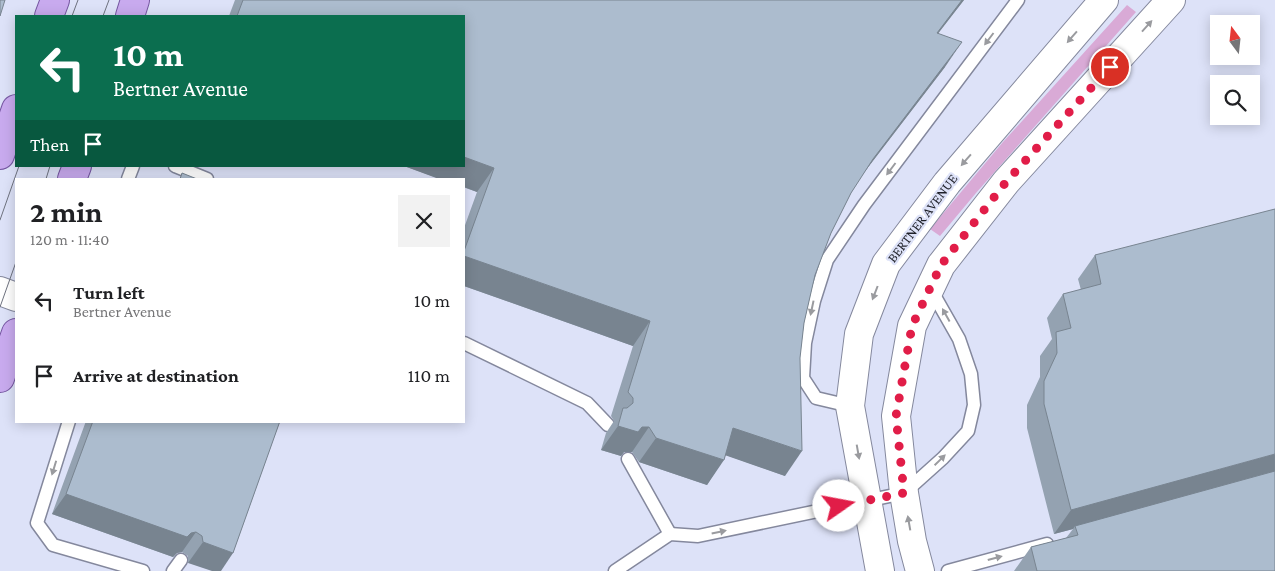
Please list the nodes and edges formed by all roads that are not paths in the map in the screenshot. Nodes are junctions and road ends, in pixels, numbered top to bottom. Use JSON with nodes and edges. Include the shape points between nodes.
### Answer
{"nodes":[{"id":1,"x":55,"y":0,"type":"edge"},
{"id":2,"x":135,"y":0,"type":"edge"},
{"id":3,"x":1018,"y":0,"type":"edge"},
{"id":4,"x":1104,"y":0,"type":"edge"},
{"id":5,"x":1171,"y":0,"type":"edge"},
{"id":6,"x":49,"y":15,"type":"edge"},
{"id":7,"x":130,"y":15,"type":"edge"},
{"id":8,"x":15,"y":112,"type":"edge"},
{"id":9,"x":0,"y":155,"type":"edge"},
{"id":10,"x":177,"y":167,"type":"edge"},
{"id":11,"x":205,"y":178,"type":"edge"},
{"id":12,"x":930,"y":288,"type":"junction"},
{"id":13,"x":0,"y":291,"type":"edge"},
{"id":14,"x":15,"y":297,"type":"edge"},
{"id":15,"x":15,"y":336,"type":"edge"},
{"id":16,"x":465,"y":343,"type":"edge"},
{"id":17,"x":0,"y":378,"type":"edge"},
{"id":18,"x":850,"y":406,"type":"junction"},
{"id":19,"x":68,"y":423,"type":"edge"},
{"id":20,"x":608,"y":425,"type":"dead end"},
{"id":21,"x":628,"y":458,"type":"edge"},
{"id":22,"x":904,"y":493,"type":"junction"},
{"id":23,"x":867,"y":500,"type":"junction"},
{"id":24,"x":670,"y":534,"type":"junction"},
{"id":25,"x":1055,"y":542,"type":"edge"},
{"id":26,"x":181,"y":560,"type":"dead end"},
{"id":27,"x":143,"y":571,"type":"edge"},
{"id":28,"x":173,"y":571,"type":"edge"},
{"id":29,"x":615,"y":571,"type":"edge"},
{"id":30,"x":880,"y":571,"type":"edge"},
{"id":31,"x":920,"y":571,"type":"edge"},
{"id":32,"x":948,"y":571,"type":"edge"}],
"edges":[{"from":1,"to":6,"type":"main road"},
{"from":2,"to":7,"type":"main road"},
{"from":3,"to":18,"type":"lane","one_way":true,"via":[[864,204],[827,260],[805,343],[803,378],[816,398]]},
{"from":4,"to":18,"type":"street","name":"BERTNER AVENUE","one_way":true,"via":[[947,183],[886,264],[859,334]]},
{"from":12,"to":5,"type":"street","one_way":true,"via":[[941,265],[1006,182]]},
{"from":8,"to":9,"type":"main road"},
{"from":10,"to":11,"type":"lane"},
{"from":12,"to":22,"type":"street","via":[[912,326],[896,416]]},
{"from":22,"to":12,"type":"lane","one_way":true,"via":[[968,431],[974,405],[971,374],[960,339]]},
{"from":13,"to":14,"type":"street"},
{"from":15,"to":17,"type":"main road"},
{"from":16,"to":20,"type":"lane","via":[[587,403]]},
{"from":18,"to":23,"type":"street","name":"BERTNER AVENUE","one_way":true},
{"from":19,"to":27,"type":"lane","one_way":true,"via":[[37,523],[53,545]]},
{"from":21,"to":24,"type":"lane"},
{"from":22,"to":23,"type":"lane"},
{"from":31,"to":22,"type":"street","one_way":true},
{"from":24,"to":23,"type":"lane","one_way":true,"via":[[698,536]]},
{"from":23,"to":30,"type":"street","name":"BERTNER AVENUE"},
{"from":24,"to":29,"type":"lane"},
{"from":32,"to":25,"type":"lane","one_way":true},
{"from":26,"to":28,"type":"lane"}]}
